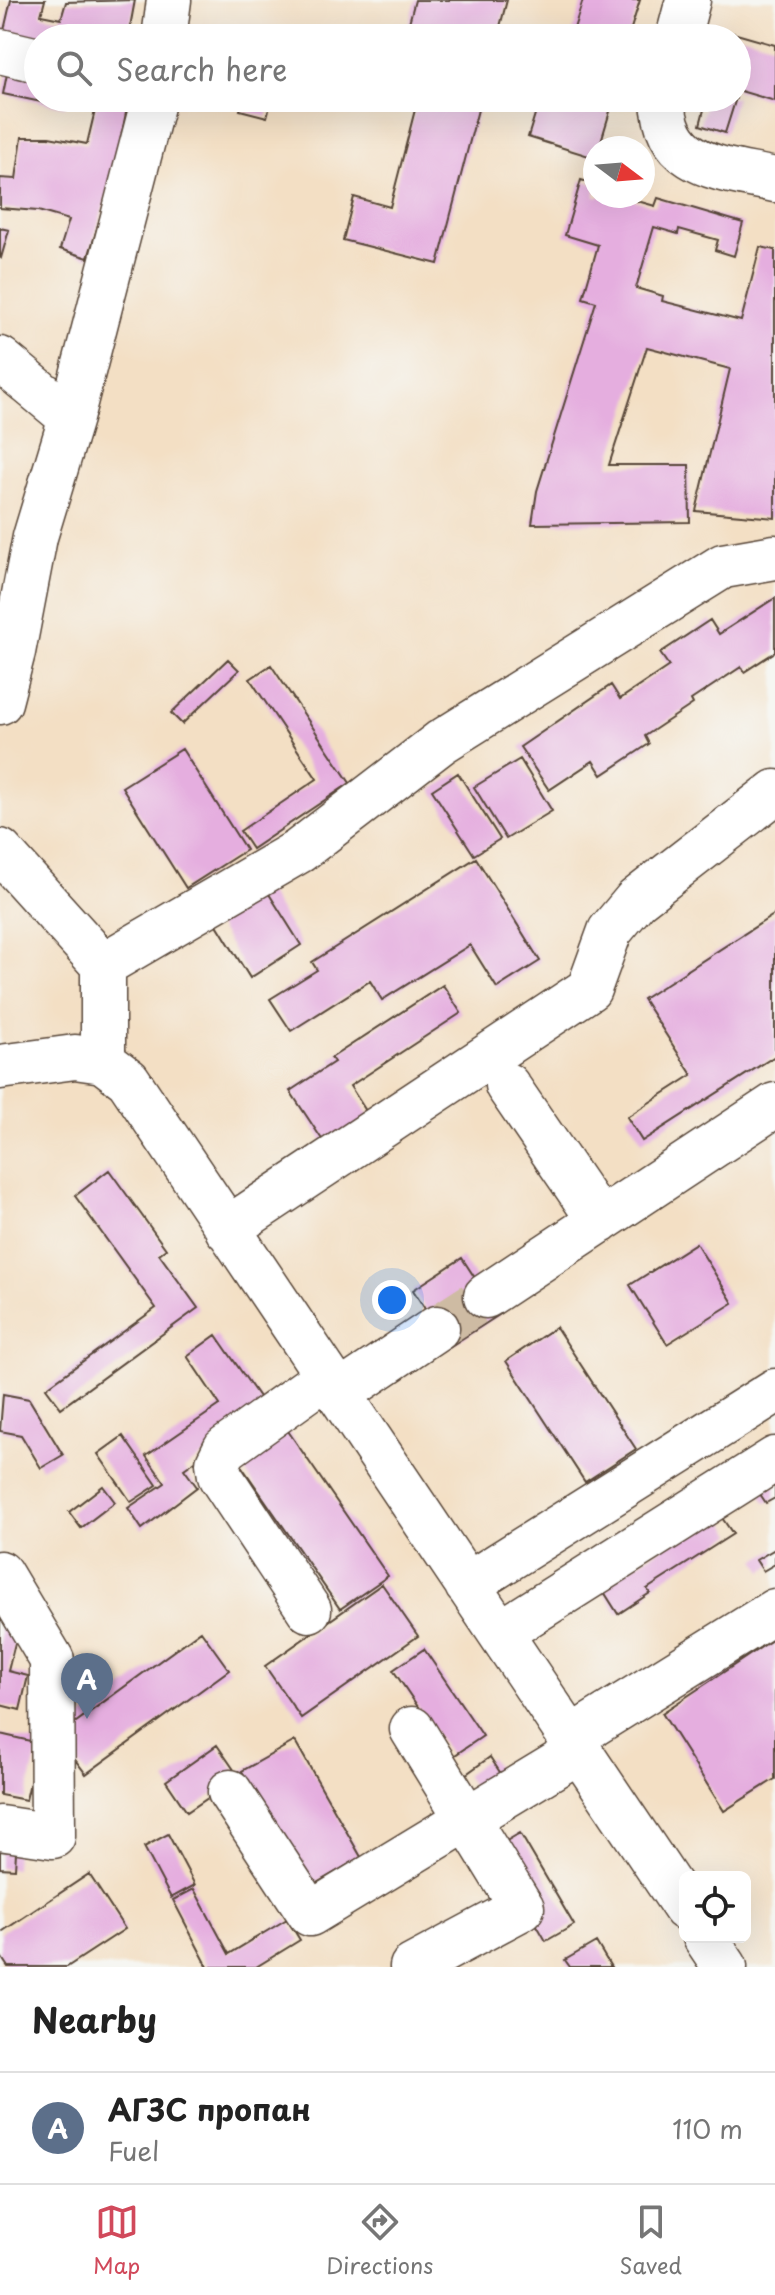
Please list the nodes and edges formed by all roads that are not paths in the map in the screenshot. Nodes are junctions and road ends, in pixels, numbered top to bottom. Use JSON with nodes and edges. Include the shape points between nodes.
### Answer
{"nodes":[{"id":1,"x":169,"y":0,"type":"edge"},
{"id":2,"x":688,"y":0,"type":"edge"},
{"id":3,"x":166,"y":24,"type":"edge"},
{"id":4,"x":682,"y":24,"type":"edge"},
{"id":5,"x":0,"y":51,"type":"edge"},
{"id":6,"x":24,"y":57,"type":"edge"},
{"id":7,"x":150,"y":112,"type":"edge"},
{"id":8,"x":664,"y":112,"type":"edge"},
{"id":9,"x":775,"y":180,"type":"edge"},
{"id":10,"x":0,"y":359,"type":"edge"},
{"id":11,"x":71,"y":418,"type":"junction"},
{"id":12,"x":775,"y":557,"type":"edge"},
{"id":13,"x":0,"y":702,"type":"edge"},
{"id":14,"x":775,"y":792,"type":"edge"},
{"id":15,"x":0,"y":851,"type":"edge"},
{"id":16,"x":103,"y":965,"type":"junction"},
{"id":17,"x":103,"y":1061,"type":"junction"},
{"id":18,"x":0,"y":1067,"type":"edge"},
{"id":19,"x":507,"y":1085,"type":"dead end"},
{"id":20,"x":775,"y":1105,"type":"edge"},
{"id":21,"x":600,"y":1221,"type":"junction"},
{"id":22,"x":227,"y":1229,"type":"junction"},
{"id":23,"x":486,"y":1296,"type":"tunnel mouth"},
{"id":24,"x":437,"y":1328,"type":"tunnel mouth"},
{"id":25,"x":333,"y":1385,"type":"junction"},
{"id":26,"x":775,"y":1391,"type":"edge"},
{"id":27,"x":775,"y":1459,"type":"edge"},
{"id":28,"x":0,"y":1573,"type":"edge"},
{"id":29,"x":467,"y":1585,"type":"junction"},
{"id":30,"x":309,"y":1610,"type":"dead end"},
{"id":31,"x":775,"y":1611,"type":"edge"},
{"id":32,"x":500,"y":1633,"type":"junction"},
{"id":33,"x":412,"y":1729,"type":"dead end"},
{"id":34,"x":575,"y":1744,"type":"junction"},
{"id":35,"x":230,"y":1792,"type":"dead end"},
{"id":36,"x":467,"y":1818,"type":"junction"},
{"id":37,"x":0,"y":1828,"type":"edge"},
{"id":38,"x":679,"y":1899,"type":"edge"},
{"id":39,"x":709,"y":1943,"type":"edge"},
{"id":40,"x":412,"y":1967,"type":"edge"},
{"id":41,"x":725,"y":1967,"type":"edge"}],
"edges":[{"from":1,"to":3,"type":"street"},
{"from":2,"to":4,"type":"street"},
{"from":5,"to":6,"type":"street"},
{"from":7,"to":11,"type":"street"},
{"from":8,"to":9,"type":"street","via":[[666,132],[705,165]]},
{"from":10,"to":11,"type":"street"},
{"from":11,"to":13,"type":"street","via":[[35,537]]},
{"from":12,"to":16,"type":"street","via":[[723,566],[441,742]]},
{"from":14,"to":22,"type":"street","via":[[636,900],[610,931],[589,989]]},
{"from":15,"to":16,"type":"street"},
{"from":16,"to":17,"type":"street"},
{"from":17,"to":18,"type":"street","via":[[75,1057]]},
{"from":17,"to":22,"type":"street","via":[[128,1080]]},
{"from":19,"to":21,"type":"street"},
{"from":20,"to":21,"type":"street"},
{"from":21,"to":23,"type":"street"},
{"from":22,"to":25,"type":"street"},
{"from":24,"to":25,"type":"street"},
{"from":25,"to":29,"type":"street"},
{"from":25,"to":30,"type":"street","via":[[225,1449],[218,1463],[220,1476]]},
{"from":26,"to":29,"type":"street"},
{"from":27,"to":32,"type":"street"},
{"from":28,"to":37,"type":"street","via":[[52,1660],[53,1836]]},
{"from":29,"to":32,"type":"street"},
{"from":31,"to":34,"type":"street"},
{"from":32,"to":34,"type":"street"},
{"from":33,"to":36,"type":"street"},
{"from":34,"to":36,"type":"street"},
{"from":34,"to":38,"type":"street"},
{"from":35,"to":36,"type":"street","via":[[310,1914]]},
{"from":36,"to":40,"type":"street","via":[[522,1908]]},
{"from":39,"to":41,"type":"street"}]}
